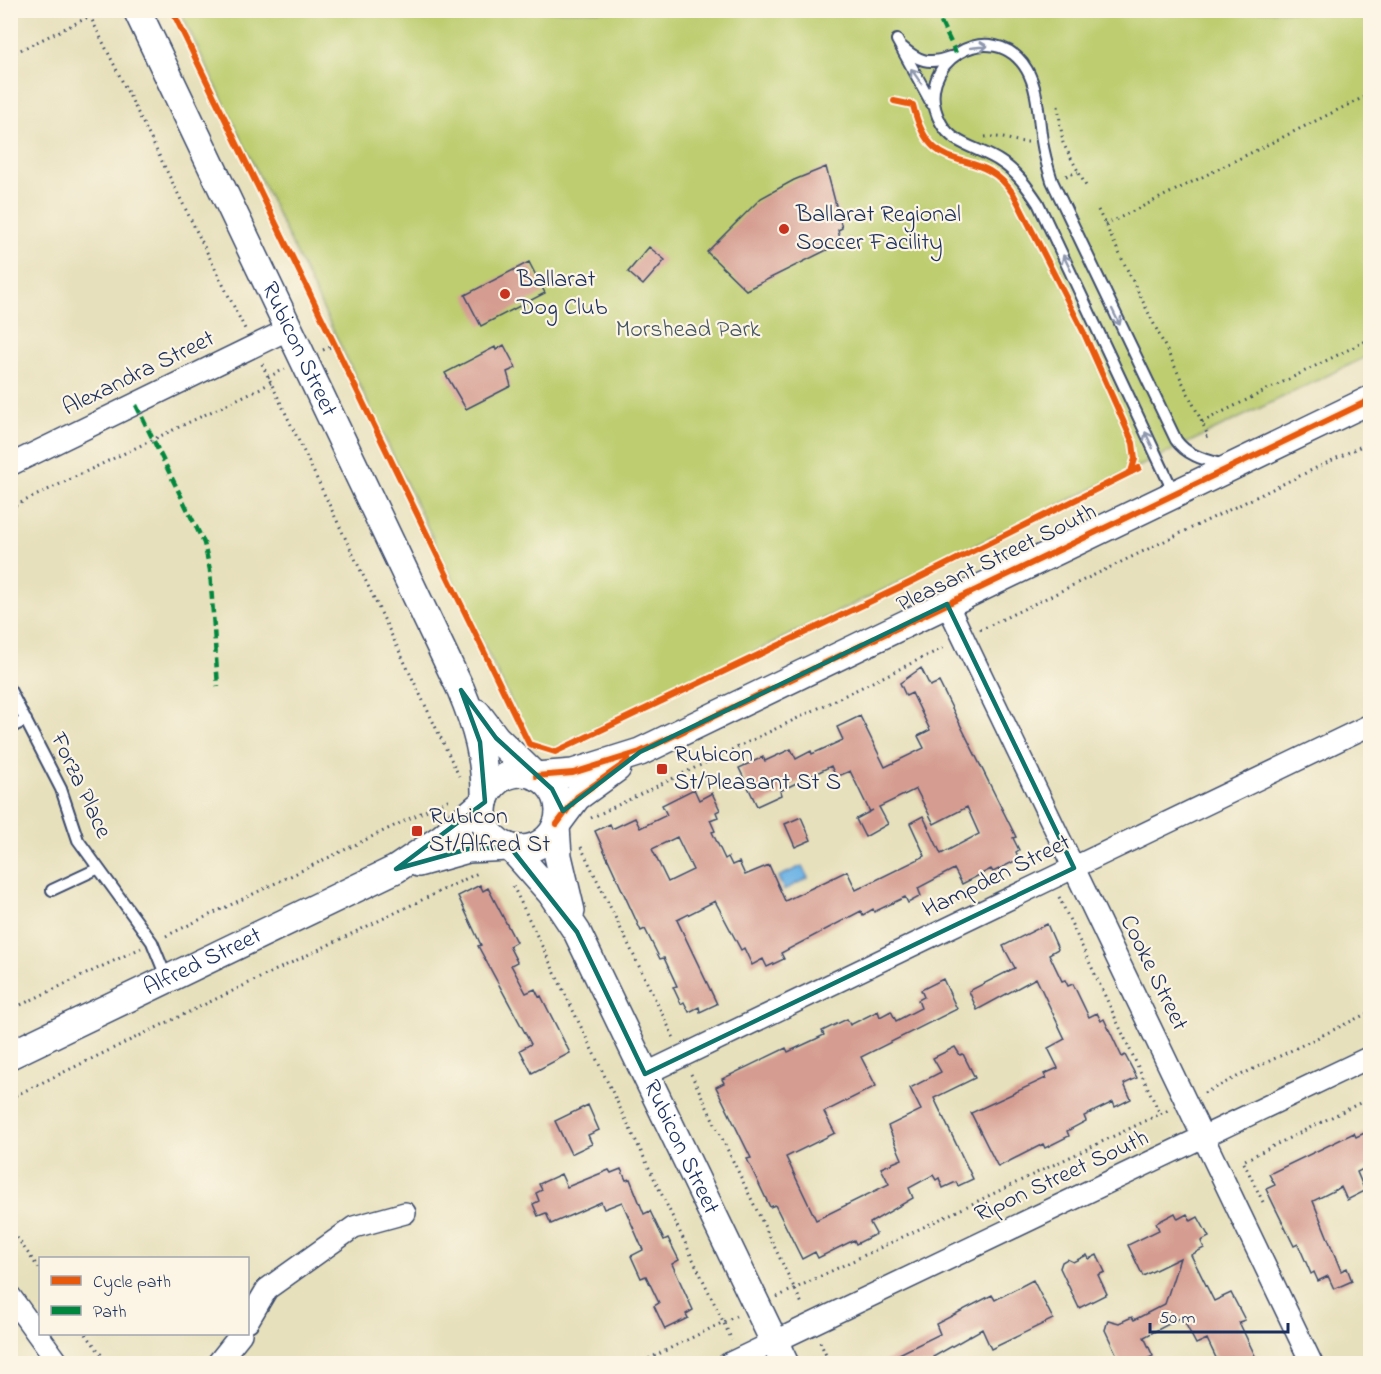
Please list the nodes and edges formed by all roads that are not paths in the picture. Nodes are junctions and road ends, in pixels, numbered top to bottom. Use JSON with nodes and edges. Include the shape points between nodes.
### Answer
{"nodes":[{"id":1,"x":137,"y":10,"type":"edge"},
{"id":2,"x":951,"y":57,"type":"junction"},
{"id":3,"x":936,"y":112,"type":"junction"},
{"id":4,"x":1066,"y":212,"type":"junction"},
{"id":5,"x":1047,"y":222,"type":"junction"},
{"id":6,"x":289,"y":329,"type":"junction"},
{"id":7,"x":1371,"y":400,"type":"edge"},
{"id":8,"x":10,"y":465,"type":"edge"},
{"id":9,"x":1228,"y":466,"type":"junction"},
{"id":10,"x":1174,"y":493,"type":"junction"},
{"id":11,"x":947,"y":604,"type":"junction"},
{"id":12,"x":10,"y":690,"type":"edge"},
{"id":13,"x":461,"y":690,"type":"junction"},
{"id":14,"x":26,"y":720,"type":"junction"},
{"id":15,"x":1371,"y":725,"type":"edge"},
{"id":16,"x":10,"y":728,"type":"edge"},
{"id":17,"x":640,"y":752,"type":"junction"},
{"id":18,"x":535,"y":776,"type":"junction"},
{"id":19,"x":476,"y":799,"type":"junction"},
{"id":20,"x":556,"y":826,"type":"junction"},
{"id":21,"x":510,"y":848,"type":"junction"},
{"id":22,"x":1074,"y":868,"type":"junction"},
{"id":23,"x":97,"y":869,"type":"junction"},
{"id":24,"x":396,"y":869,"type":"junction"},
{"id":25,"x":52,"y":890,"type":"dead end"},
{"id":26,"x":577,"y":932,"type":"junction"},
{"id":27,"x":167,"y":979,"type":"junction"},
{"id":28,"x":10,"y":1055,"type":"edge"},
{"id":29,"x":1371,"y":1057,"type":"edge"},
{"id":30,"x":645,"y":1074,"type":"junction"},
{"id":31,"x":1204,"y":1138,"type":"junction"},
{"id":32,"x":405,"y":1213,"type":"dead end"},
{"id":33,"x":10,"y":1296,"type":"edge"},
{"id":34,"x":249,"y":1319,"type":"edge"},
{"id":35,"x":240,"y":1335,"type":"edge"},
{"id":36,"x":780,"y":1352,"type":"edge"},
{"id":37,"x":732,"y":1356,"type":"edge"},
{"id":38,"x":59,"y":1364,"type":"edge"},
{"id":39,"x":217,"y":1364,"type":"edge"},
{"id":40,"x":1312,"y":1364,"type":"edge"}],
"edges":[{"from":1,"to":6,"type":"street","name":"Rubicon Street"},
{"from":2,"to":3,"type":"lane","via":[[934,83]]},
{"from":3,"to":2,"type":"lane","one_way":true,"via":[[897,40],[922,62]]},
{"from":2,"to":4,"type":"lane","one_way":true,"via":[[972,46],[988,45],[1017,57],[1033,84],[1041,139],[1052,181]]},
{"from":3,"to":5,"type":"lane","via":[[949,134],[1002,162],[1016,174]]},
{"from":4,"to":5,"type":"lane"},
{"from":4,"to":9,"type":"lane","one_way":true,"via":[[1181,448]]},
{"from":10,"to":5,"type":"lane","one_way":true},
{"from":6,"to":8,"type":"street","name":"Alexandra Street"},
{"from":6,"to":13,"type":"street","name":"Rubicon Street"},
{"from":7,"to":9,"type":"street","name":"Pleasant Street South"},
{"from":9,"to":10,"type":"street","name":"Pleasant Street South"},
{"from":10,"to":11,"type":"street","name":"Pleasant Street South"},
{"from":11,"to":17,"type":"street","name":"Pleasant Street South"},
{"from":11,"to":22,"type":"street","name":"Cooke Street"},
{"from":12,"to":14,"type":"lane","name":"Forza Place"},
{"from":13,"to":18,"type":"street","name":"Rubicon Street","via":[[496,738]]},
{"from":13,"to":19,"type":"street","name":"Rubicon Street","via":[[480,742],[486,775]]},
{"from":14,"to":16,"type":"lane","name":"Forza Place"},
{"from":14,"to":23,"type":"lane","name":"Forza Place","via":[[62,789],[78,840]]},
{"from":15,"to":22,"type":"street","name":"Hampden Street"},
{"from":17,"to":18,"type":"street","name":"Pleasant Street South","via":[[573,773]]},
{"from":17,"to":20,"type":"street","name":"Pleasant Street South","via":[[577,797]]},
{"from":18,"to":19,"type":"street","via":[[516,773],[504,777]]},
{"from":18,"to":20,"type":"street","via":[[556,796]]},
{"from":19,"to":21,"type":"street","via":[[489,831]]},
{"from":19,"to":24,"type":"street","name":"Alfred Street","via":[[442,838]]},
{"from":20,"to":21,"type":"street","via":[[537,846]]},
{"from":20,"to":26,"type":"street","name":"Rubicon Street","via":[[562,876]]},
{"from":21,"to":24,"type":"street","name":"Alfred Street","via":[[468,849]]},
{"from":21,"to":26,"type":"street","name":"Rubicon Street","via":[[551,893]]},
{"from":22,"to":30,"type":"street","name":"Hampden Street"},
{"from":22,"to":31,"type":"street","name":"Cooke Street"},
{"from":23,"to":25,"type":"lane","name":"Forza Place"},
{"from":23,"to":27,"type":"lane","name":"Forza Place","via":[[152,942]]},
{"from":24,"to":27,"type":"street","name":"Alfred Street"},
{"from":26,"to":30,"type":"street","name":"Rubicon Street"},
{"from":27,"to":28,"type":"street","name":"Alfred Street"},
{"from":29,"to":31,"type":"street","name":"Ripon Street South"},
{"from":30,"to":36,"type":"street","name":"Rubicon Street"},
{"from":31,"to":36,"type":"street","name":"Ripon Street South"},
{"from":31,"to":40,"type":"street","name":"Cooke Street"},
{"from":32,"to":34,"type":"street","via":[[354,1227],[267,1289]]},
{"from":33,"to":38,"type":"street"},
{"from":35,"to":39,"type":"street"},
{"from":36,"to":37,"type":"street","name":"Ripon Street South"}]}
